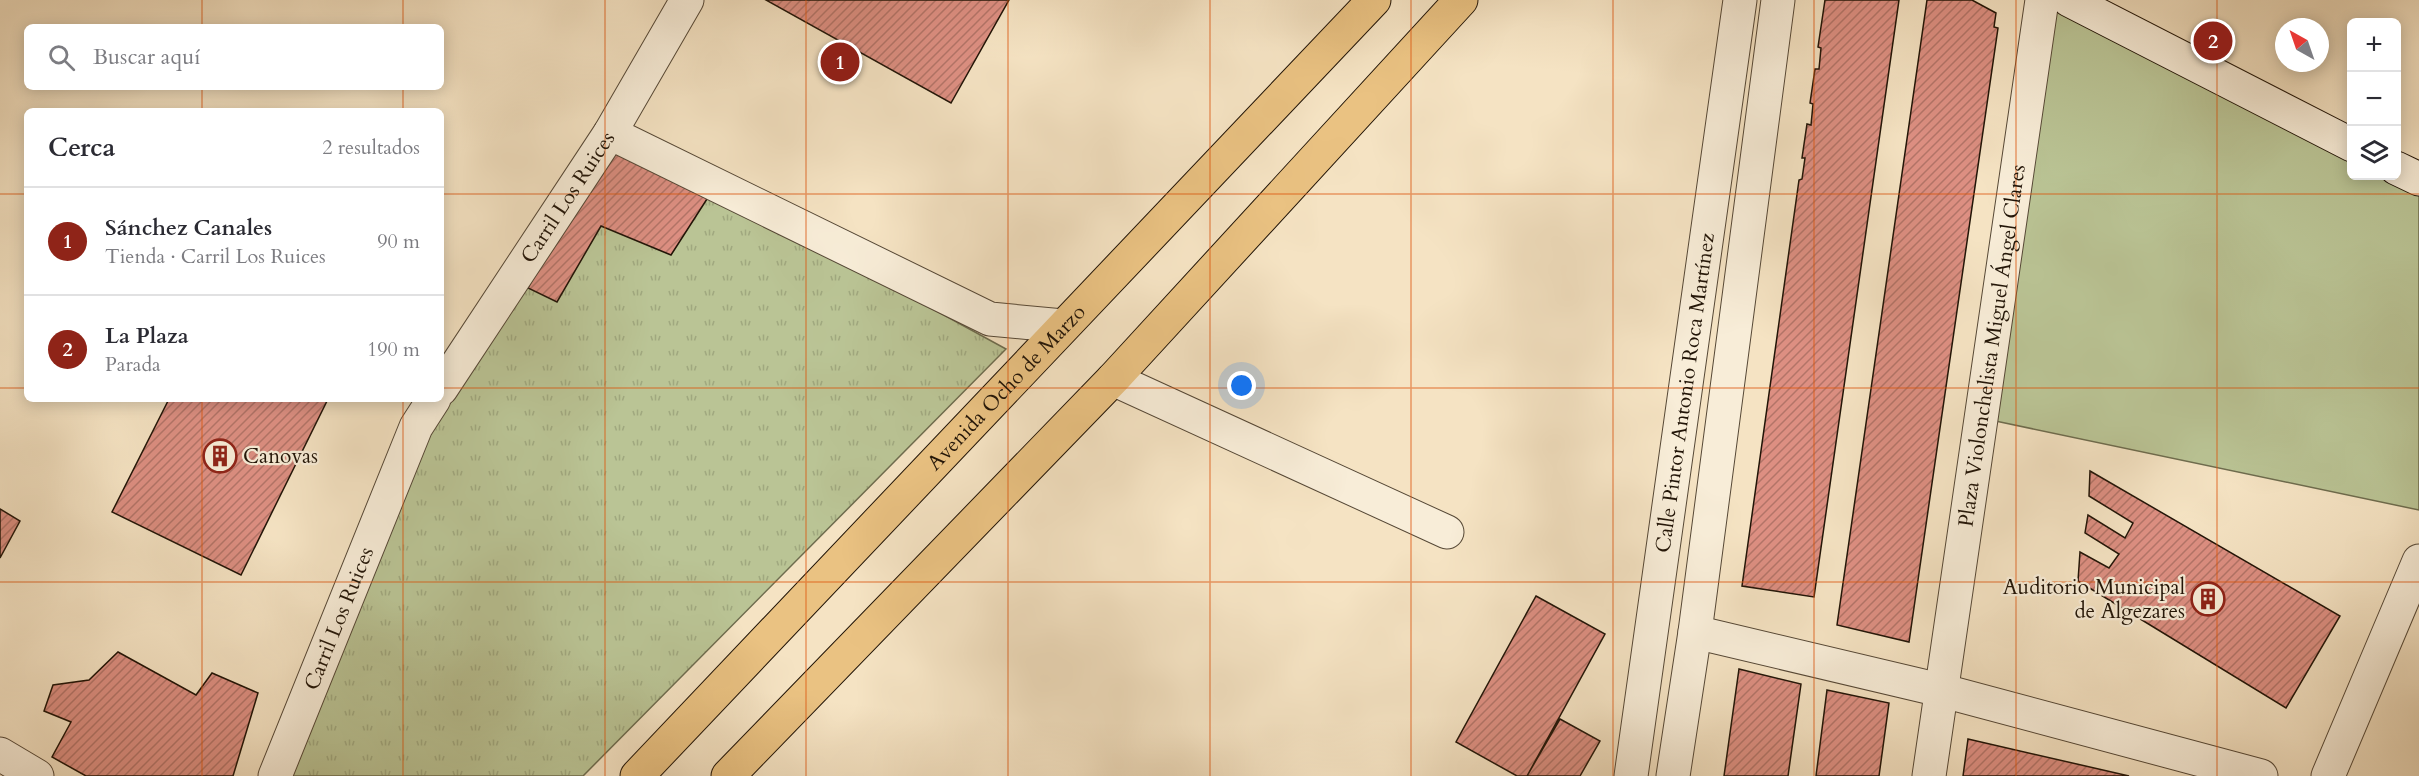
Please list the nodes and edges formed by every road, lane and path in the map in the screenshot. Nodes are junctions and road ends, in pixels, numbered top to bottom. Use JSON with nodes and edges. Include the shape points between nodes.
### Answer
{"nodes":[{"id":1,"x":687,"y":0,"type":"edge"},
{"id":2,"x":1374,"y":0,"type":"edge"},
{"id":3,"x":1461,"y":0,"type":"edge"},
{"id":4,"x":1778,"y":0,"type":"edge"},
{"id":5,"x":2042,"y":0,"type":"edge"},
{"id":6,"x":2069,"y":0,"type":"edge"},
{"id":7,"x":1738,"y":3,"type":"edge"},
{"id":8,"x":610,"y":133,"type":"junction"},
{"id":9,"x":2347,"y":142,"type":"edge"},
{"id":10,"x":2401,"y":170,"type":"edge"},
{"id":11,"x":2419,"y":179,"type":"edge"},
{"id":12,"x":1063,"y":326,"type":"junction"},
{"id":13,"x":1113,"y":379,"type":"junction"},
{"id":14,"x":444,"y":384,"type":"edge"},
{"id":15,"x":432,"y":402,"type":"edge"},
{"id":16,"x":1447,"y":532,"type":"dead end"},
{"id":17,"x":2419,"y":561,"type":"edge"},
{"id":18,"x":1695,"y":632,"type":"junction"},
{"id":19,"x":1940,"y":690,"type":"junction"},
{"id":20,"x":0,"y":754,"type":"edge"},
{"id":21,"x":37,"y":776,"type":"edge"},
{"id":22,"x":275,"y":776,"type":"edge"},
{"id":23,"x":637,"y":776,"type":"edge"},
{"id":24,"x":728,"y":776,"type":"edge"},
{"id":25,"x":1631,"y":776,"type":"edge"},
{"id":26,"x":1673,"y":776,"type":"edge"},
{"id":27,"x":1929,"y":776,"type":"edge"},
{"id":28,"x":2261,"y":776,"type":"edge"},
{"id":29,"x":2328,"y":776,"type":"edge"}],
"edges":[{"from":1,"to":8,"type":"street","name":"Carril Los Ruices"},
{"from":2,"to":12,"type":"main road","name":"Avenida Ocho de Marzo"},
{"from":3,"to":13,"type":"main road"},
{"from":4,"to":18,"type":"street"},
{"from":5,"to":19,"type":"street","name":"Plaza Violonchelista Miguel Ángel Clares"},
{"from":6,"to":9,"type":"street"},
{"from":7,"to":25,"type":"street","name":"Calle Pintor Antonio Roca Martínez"},
{"from":8,"to":12,"type":"street","via":[[990,319]]},
{"from":8,"to":14,"type":"street","name":"Carril Los Ruices"},
{"from":10,"to":11,"type":"street"},
{"from":12,"to":23,"type":"main road","name":"Avenida Ocho de Marzo"},
{"from":13,"to":16,"type":"street"},
{"from":13,"to":24,"type":"main road"},
{"from":15,"to":22,"type":"street","name":"Carril Los Ruices","via":[[416,427]]},
{"from":17,"to":29,"type":"street"},
{"from":18,"to":19,"type":"street"},
{"from":18,"to":26,"type":"street"},
{"from":19,"to":27,"type":"street","name":"Plaza Violonchelista Miguel Ángel Clares"},
{"from":19,"to":28,"type":"street"},
{"from":20,"to":21,"type":"street"}]}
